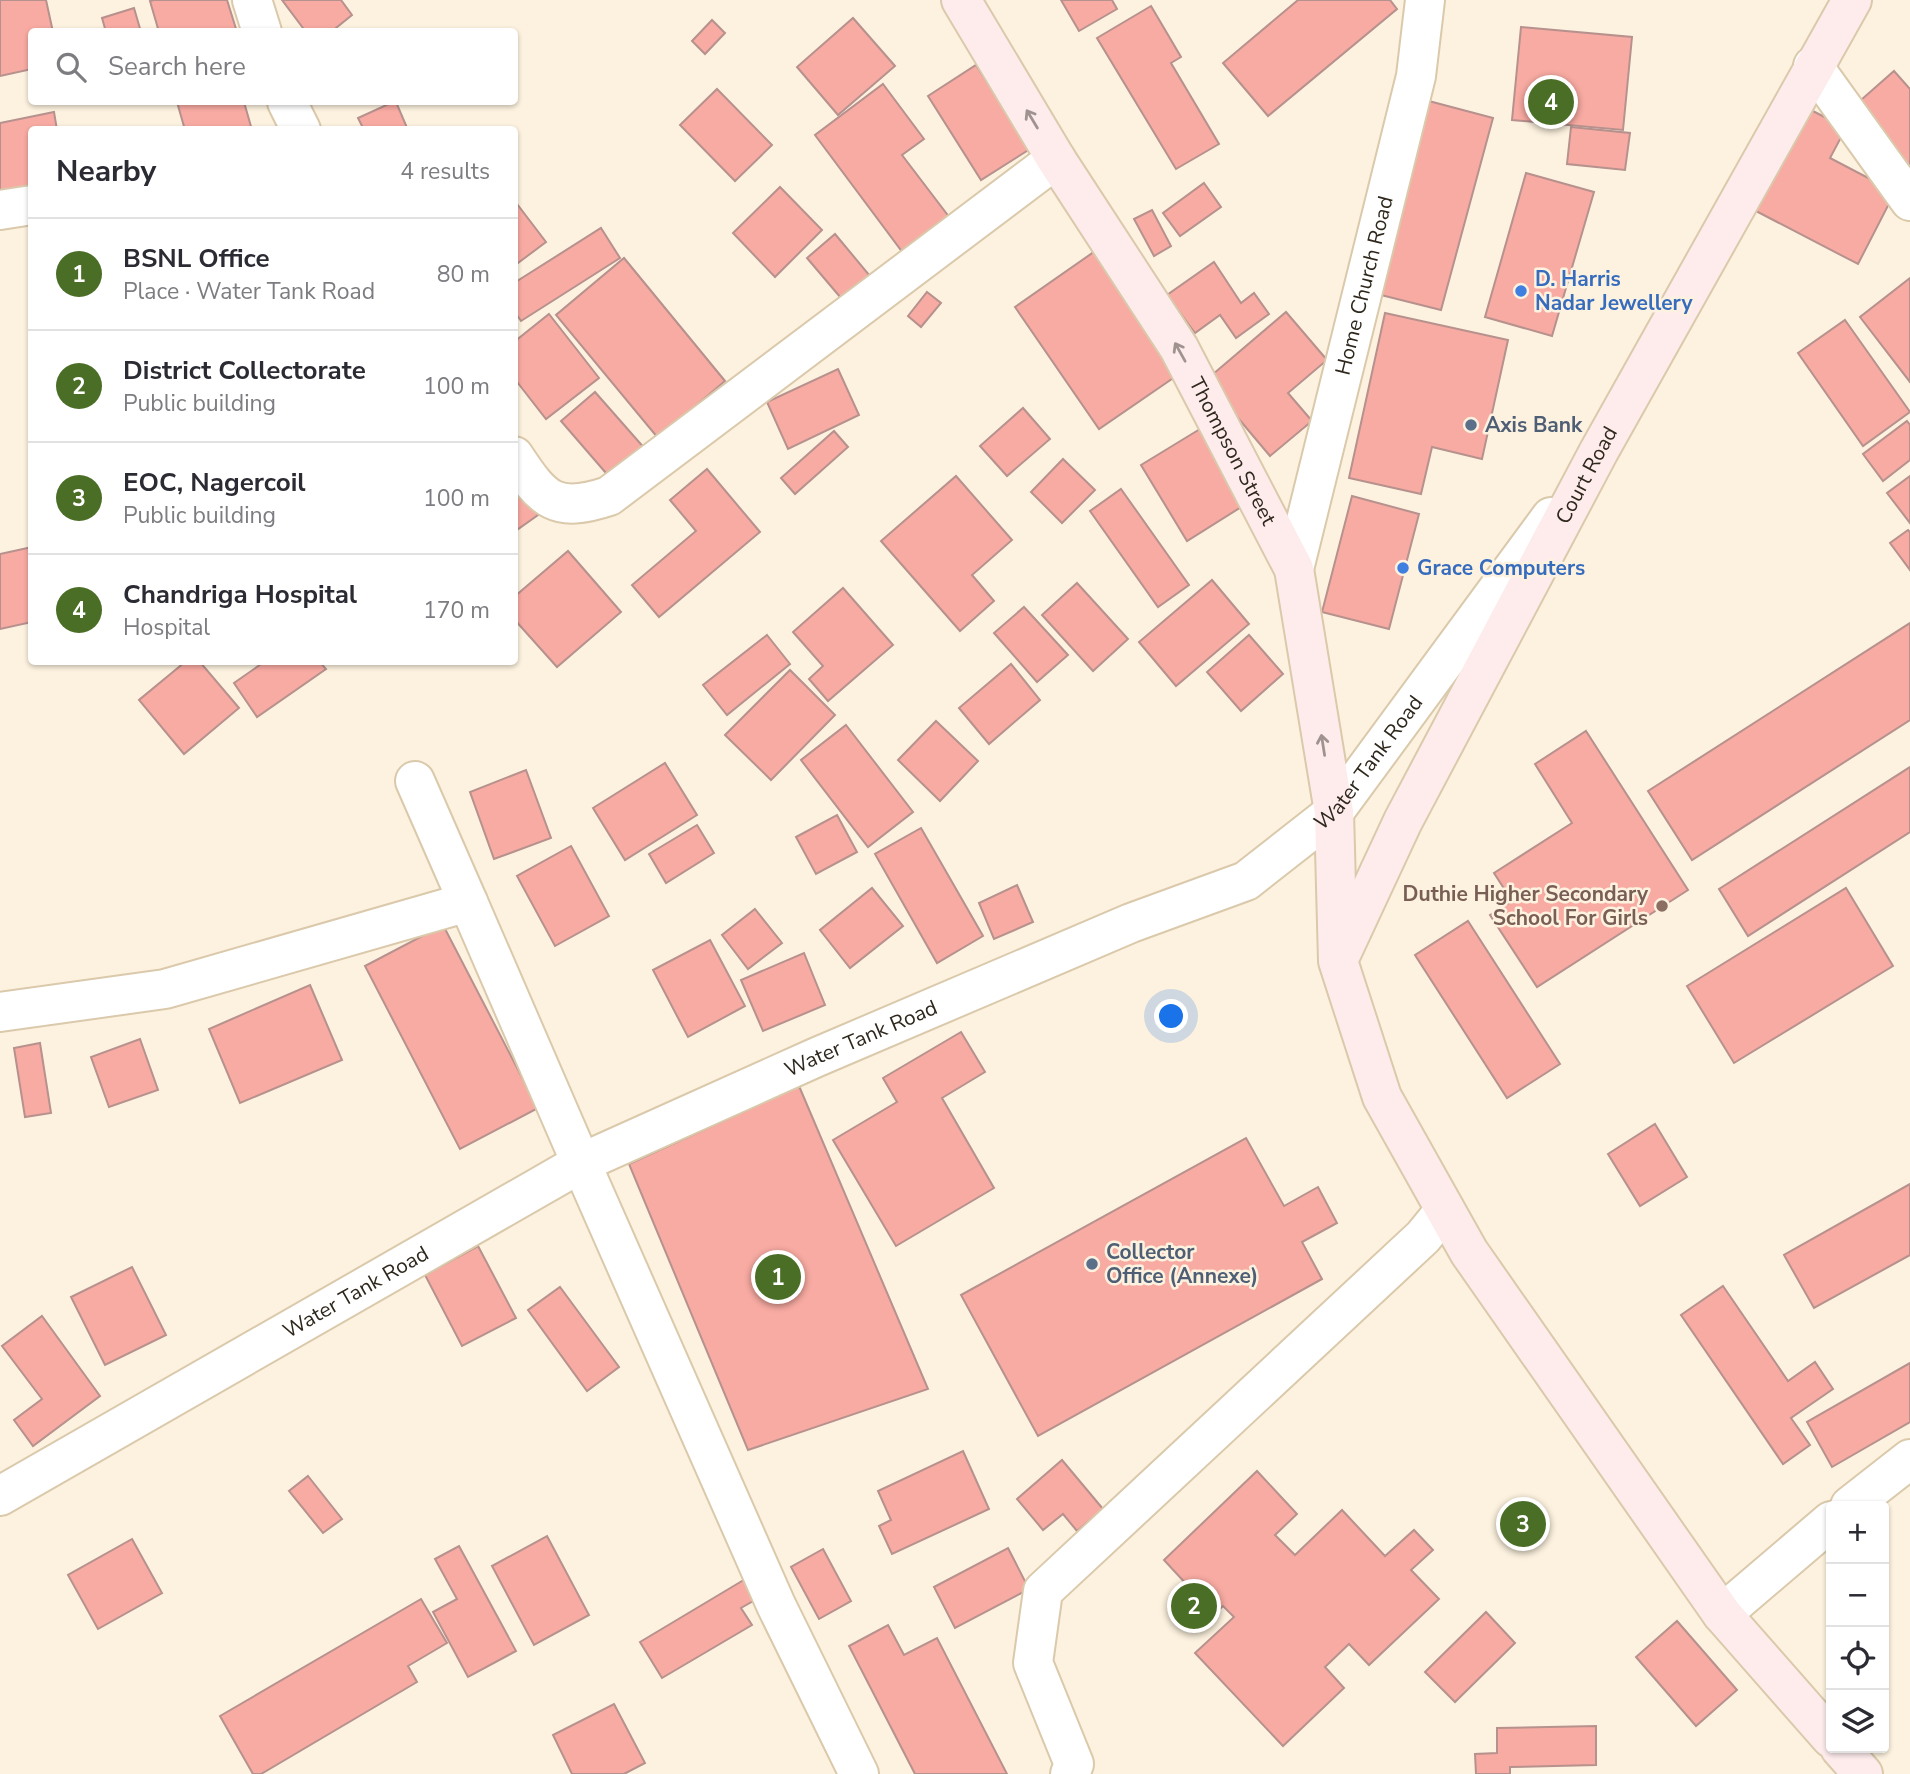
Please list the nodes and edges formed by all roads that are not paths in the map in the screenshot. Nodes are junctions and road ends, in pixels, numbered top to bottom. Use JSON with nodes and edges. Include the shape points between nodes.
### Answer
{"nodes":[{"id":1,"x":252,"y":0,"type":"edge"},
{"id":2,"x":961,"y":0,"type":"edge"},
{"id":3,"x":1425,"y":0,"type":"edge"},
{"id":4,"x":1852,"y":0,"type":"edge"},
{"id":5,"x":261,"y":28,"type":"edge"},
{"id":6,"x":1813,"y":66,"type":"junction"},
{"id":7,"x":289,"y":105,"type":"edge"},
{"id":8,"x":300,"y":126,"type":"edge"},
{"id":9,"x":1056,"y":159,"type":"junction"},
{"id":10,"x":1910,"y":201,"type":"edge"},
{"id":11,"x":28,"y":206,"type":"edge"},
{"id":12,"x":0,"y":210,"type":"edge"},
{"id":13,"x":1599,"y":451,"type":"junction"},
{"id":14,"x":518,"y":462,"type":"edge"},
{"id":15,"x":1294,"y":569,"type":"junction"},
{"id":16,"x":415,"y":781,"type":"dead end"},
{"id":17,"x":1334,"y":812,"type":"junction"},
{"id":18,"x":468,"y":901,"type":"junction"},
{"id":19,"x":1338,"y":961,"type":"junction"},
{"id":20,"x":0,"y":1012,"type":"edge"},
{"id":21,"x":580,"y":1163,"type":"junction"},
{"id":22,"x":1445,"y":1210,"type":"junction"},
{"id":23,"x":1910,"y":1460,"type":"edge"},
{"id":24,"x":0,"y":1496,"type":"edge"},
{"id":25,"x":1857,"y":1501,"type":"edge"},
{"id":26,"x":1826,"y":1525,"type":"edge"},
{"id":27,"x":1722,"y":1614,"type":"junction"},
{"id":28,"x":1826,"y":1732,"type":"edge"},
{"id":29,"x":1844,"y":1753,"type":"edge"},
{"id":30,"x":859,"y":1774,"type":"edge"},
{"id":31,"x":1070,"y":1774,"type":"edge"},
{"id":32,"x":1863,"y":1774,"type":"edge"}],
"edges":[{"from":1,"to":5,"type":"street"},
{"from":9,"to":2,"type":"main road","name":"Thompson Street","one_way":true},
{"from":3,"to":15,"type":"street","name":"Home Church Road","via":[[1416,76]]},
{"from":4,"to":6,"type":"main road","name":"Court Road"},
{"from":6,"to":10,"type":"street"},
{"from":6,"to":13,"type":"main road","name":"Court Road"},
{"from":7,"to":8,"type":"street"},
{"from":9,"to":14,"type":"street","via":[[609,496],[584,505],[545,496]]},
{"from":15,"to":9,"type":"main road","name":"Thompson Street","one_way":true,"via":[[1179,348]]},
{"from":11,"to":12,"type":"street"},
{"from":13,"to":17,"type":"street","name":"Water Tank Road"},
{"from":13,"to":19,"type":"main road","name":"Court Road","via":[[1402,821]]},
{"from":17,"to":15,"type":"main road","name":"Thompson Street","one_way":true},
{"from":16,"to":18,"type":"street"},
{"from":17,"to":19,"type":"main road","name":"Thompson Street"},
{"from":17,"to":21,"type":"street","name":"Water Tank Road","via":[[1246,881],[1093,939]]},
{"from":18,"to":20,"type":"street","via":[[164,989]]},
{"from":18,"to":21,"type":"street"},
{"from":19,"to":22,"type":"main road","name":"Thompson Street","via":[[1382,1097]]},
{"from":21,"to":24,"type":"street","name":"Water Tank Road"},
{"from":21,"to":30,"type":"street","via":[[776,1605]]},
{"from":22,"to":27,"type":"main road","name":"Thompson Street","via":[[1469,1252]]},
{"from":22,"to":31,"type":"street","via":[[1423,1237],[1043,1591],[1033,1664],[1074,1765]]},
{"from":23,"to":25,"type":"street"},
{"from":26,"to":27,"type":"street"},
{"from":27,"to":28,"type":"main road","name":"Thompson Street"},
{"from":29,"to":32,"type":"main road"}]}
